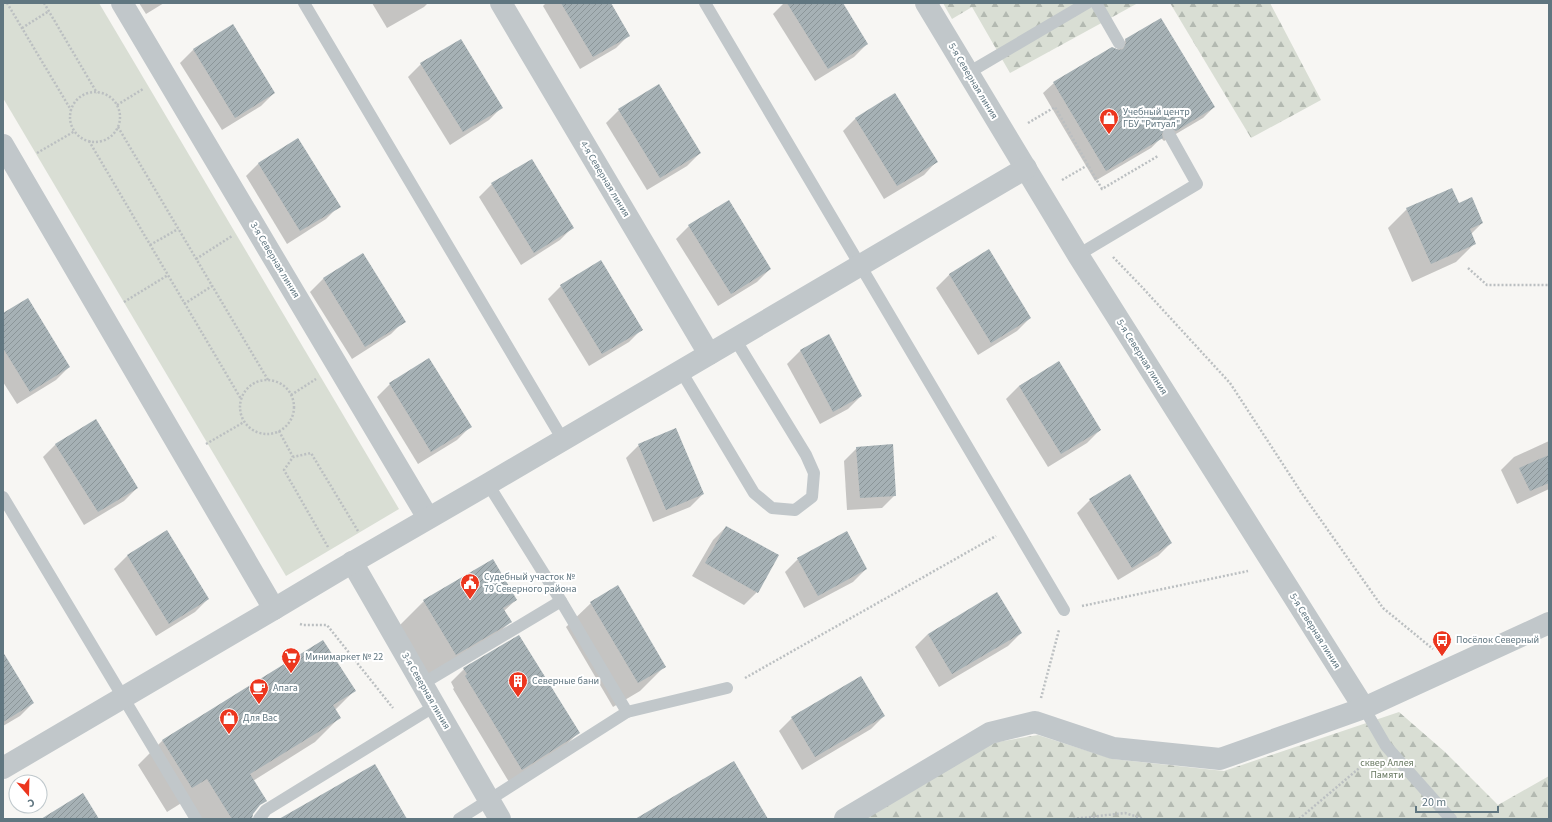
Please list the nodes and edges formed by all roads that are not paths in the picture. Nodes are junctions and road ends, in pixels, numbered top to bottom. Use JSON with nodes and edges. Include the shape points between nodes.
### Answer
{"nodes":[{"id":1,"x":122,"y":3,"type":"edge"},
{"id":2,"x":304,"y":3,"type":"edge"},
{"id":3,"x":501,"y":3,"type":"edge"},
{"id":4,"x":705,"y":3,"type":"edge"},
{"id":5,"x":926,"y":3,"type":"edge"},
{"id":6,"x":1087,"y":3,"type":"edge"},
{"id":7,"x":1096,"y":3,"type":"edge"},
{"id":8,"x":1119,"y":43,"type":"dead end"},
{"id":9,"x":968,"y":73,"type":"junction"},
{"id":10,"x":1169,"y":134,"type":"dead end"},
{"id":11,"x":3,"y":145,"type":"edge"},
{"id":12,"x":1026,"y":168,"type":"junction"},
{"id":13,"x":1078,"y":255,"type":"junction"},
{"id":14,"x":860,"y":266,"type":"junction"},
{"id":15,"x":735,"y":339,"type":"junction"},
{"id":16,"x":709,"y":354,"type":"junction"},
{"id":17,"x":681,"y":371,"type":"junction"},
{"id":18,"x":563,"y":440,"type":"junction"},
{"id":19,"x":488,"y":484,"type":"junction"},
{"id":20,"x":3,"y":497,"type":"edge"},
{"id":21,"x":428,"y":518,"type":"junction"},
{"id":22,"x":354,"y":561,"type":"junction"},
{"id":23,"x":561,"y":601,"type":"junction"},
{"id":24,"x":274,"y":609,"type":"junction"},
{"id":25,"x":1064,"y":610,"type":"road end"},
{"id":26,"x":1549,"y":623,"type":"edge"},
{"id":27,"x":422,"y":684,"type":"junction"},
{"id":28,"x":727,"y":688,"type":"road end"},
{"id":29,"x":123,"y":698,"type":"junction"},
{"id":30,"x":435,"y":706,"type":"junction"},
{"id":31,"x":1364,"y":708,"type":"junction"},
{"id":32,"x":627,"y":712,"type":"junction"},
{"id":33,"x":3,"y":768,"type":"edge"},
{"id":34,"x":489,"y":800,"type":"junction"},
{"id":35,"x":196,"y":819,"type":"edge"},
{"id":36,"x":259,"y":819,"type":"edge"},
{"id":37,"x":459,"y":819,"type":"edge"},
{"id":38,"x":500,"y":819,"type":"edge"},
{"id":39,"x":845,"y":819,"type":"edge"},
{"id":40,"x":1451,"y":819,"type":"edge"}],
"edges":[{"from":1,"to":21,"type":"street","name":"3-я Северная линия"},
{"from":2,"to":18,"type":"lane"},
{"from":3,"to":16,"type":"street","name":"4-я Северная линия"},
{"from":4,"to":14,"type":"lane"},
{"from":5,"to":9,"type":"street","name":"5-я Северная линия"},
{"from":6,"to":9,"type":"lane"},
{"from":7,"to":8,"type":"lane"},
{"from":9,"to":12,"type":"street","name":"5-я Северная линия"},
{"from":10,"to":13,"type":"lane","via":[[1197,184]]},
{"from":11,"to":24,"type":"street"},
{"from":12,"to":13,"type":"street","name":"5-я Северная линия"},
{"from":12,"to":14,"type":"street"},
{"from":13,"to":31,"type":"street","name":"5-я Северная линия"},
{"from":14,"to":15,"type":"street"},
{"from":14,"to":25,"type":"lane"},
{"from":15,"to":16,"type":"street"},
{"from":15,"to":17,"type":"lane","via":[[814,472],[812,497],[795,510],[772,508],[754,493]]},
{"from":16,"to":17,"type":"street"},
{"from":17,"to":18,"type":"street"},
{"from":18,"to":19,"type":"street"},
{"from":19,"to":21,"type":"street"},
{"from":19,"to":23,"type":"lane"},
{"from":20,"to":29,"type":"lane"},
{"from":21,"to":22,"type":"street"},
{"from":22,"to":24,"type":"street"},
{"from":22,"to":27,"type":"street","name":"3-я Северная линия"},
{"from":23,"to":27,"type":"lane"},
{"from":23,"to":32,"type":"lane"},
{"from":24,"to":29,"type":"street"},
{"from":26,"to":31,"type":"street"},
{"from":27,"to":30,"type":"street","name":"3-я Северная линия"},
{"from":28,"to":32,"type":"lane"},
{"from":29,"to":33,"type":"street"},
{"from":29,"to":35,"type":"lane"},
{"from":30,"to":34,"type":"street","name":"3-я Северная линия"},
{"from":30,"to":36,"type":"lane","via":[[266,810]]},
{"from":31,"to":39,"type":"street","via":[[1220,759],[1113,748],[1035,722],[990,733]]},
{"from":31,"to":40,"type":"lane","via":[[1386,746]]},
{"from":32,"to":34,"type":"lane"},
{"from":34,"to":37,"type":"lane"},
{"from":34,"to":38,"type":"street","name":"3-я Северная линия"}]}
